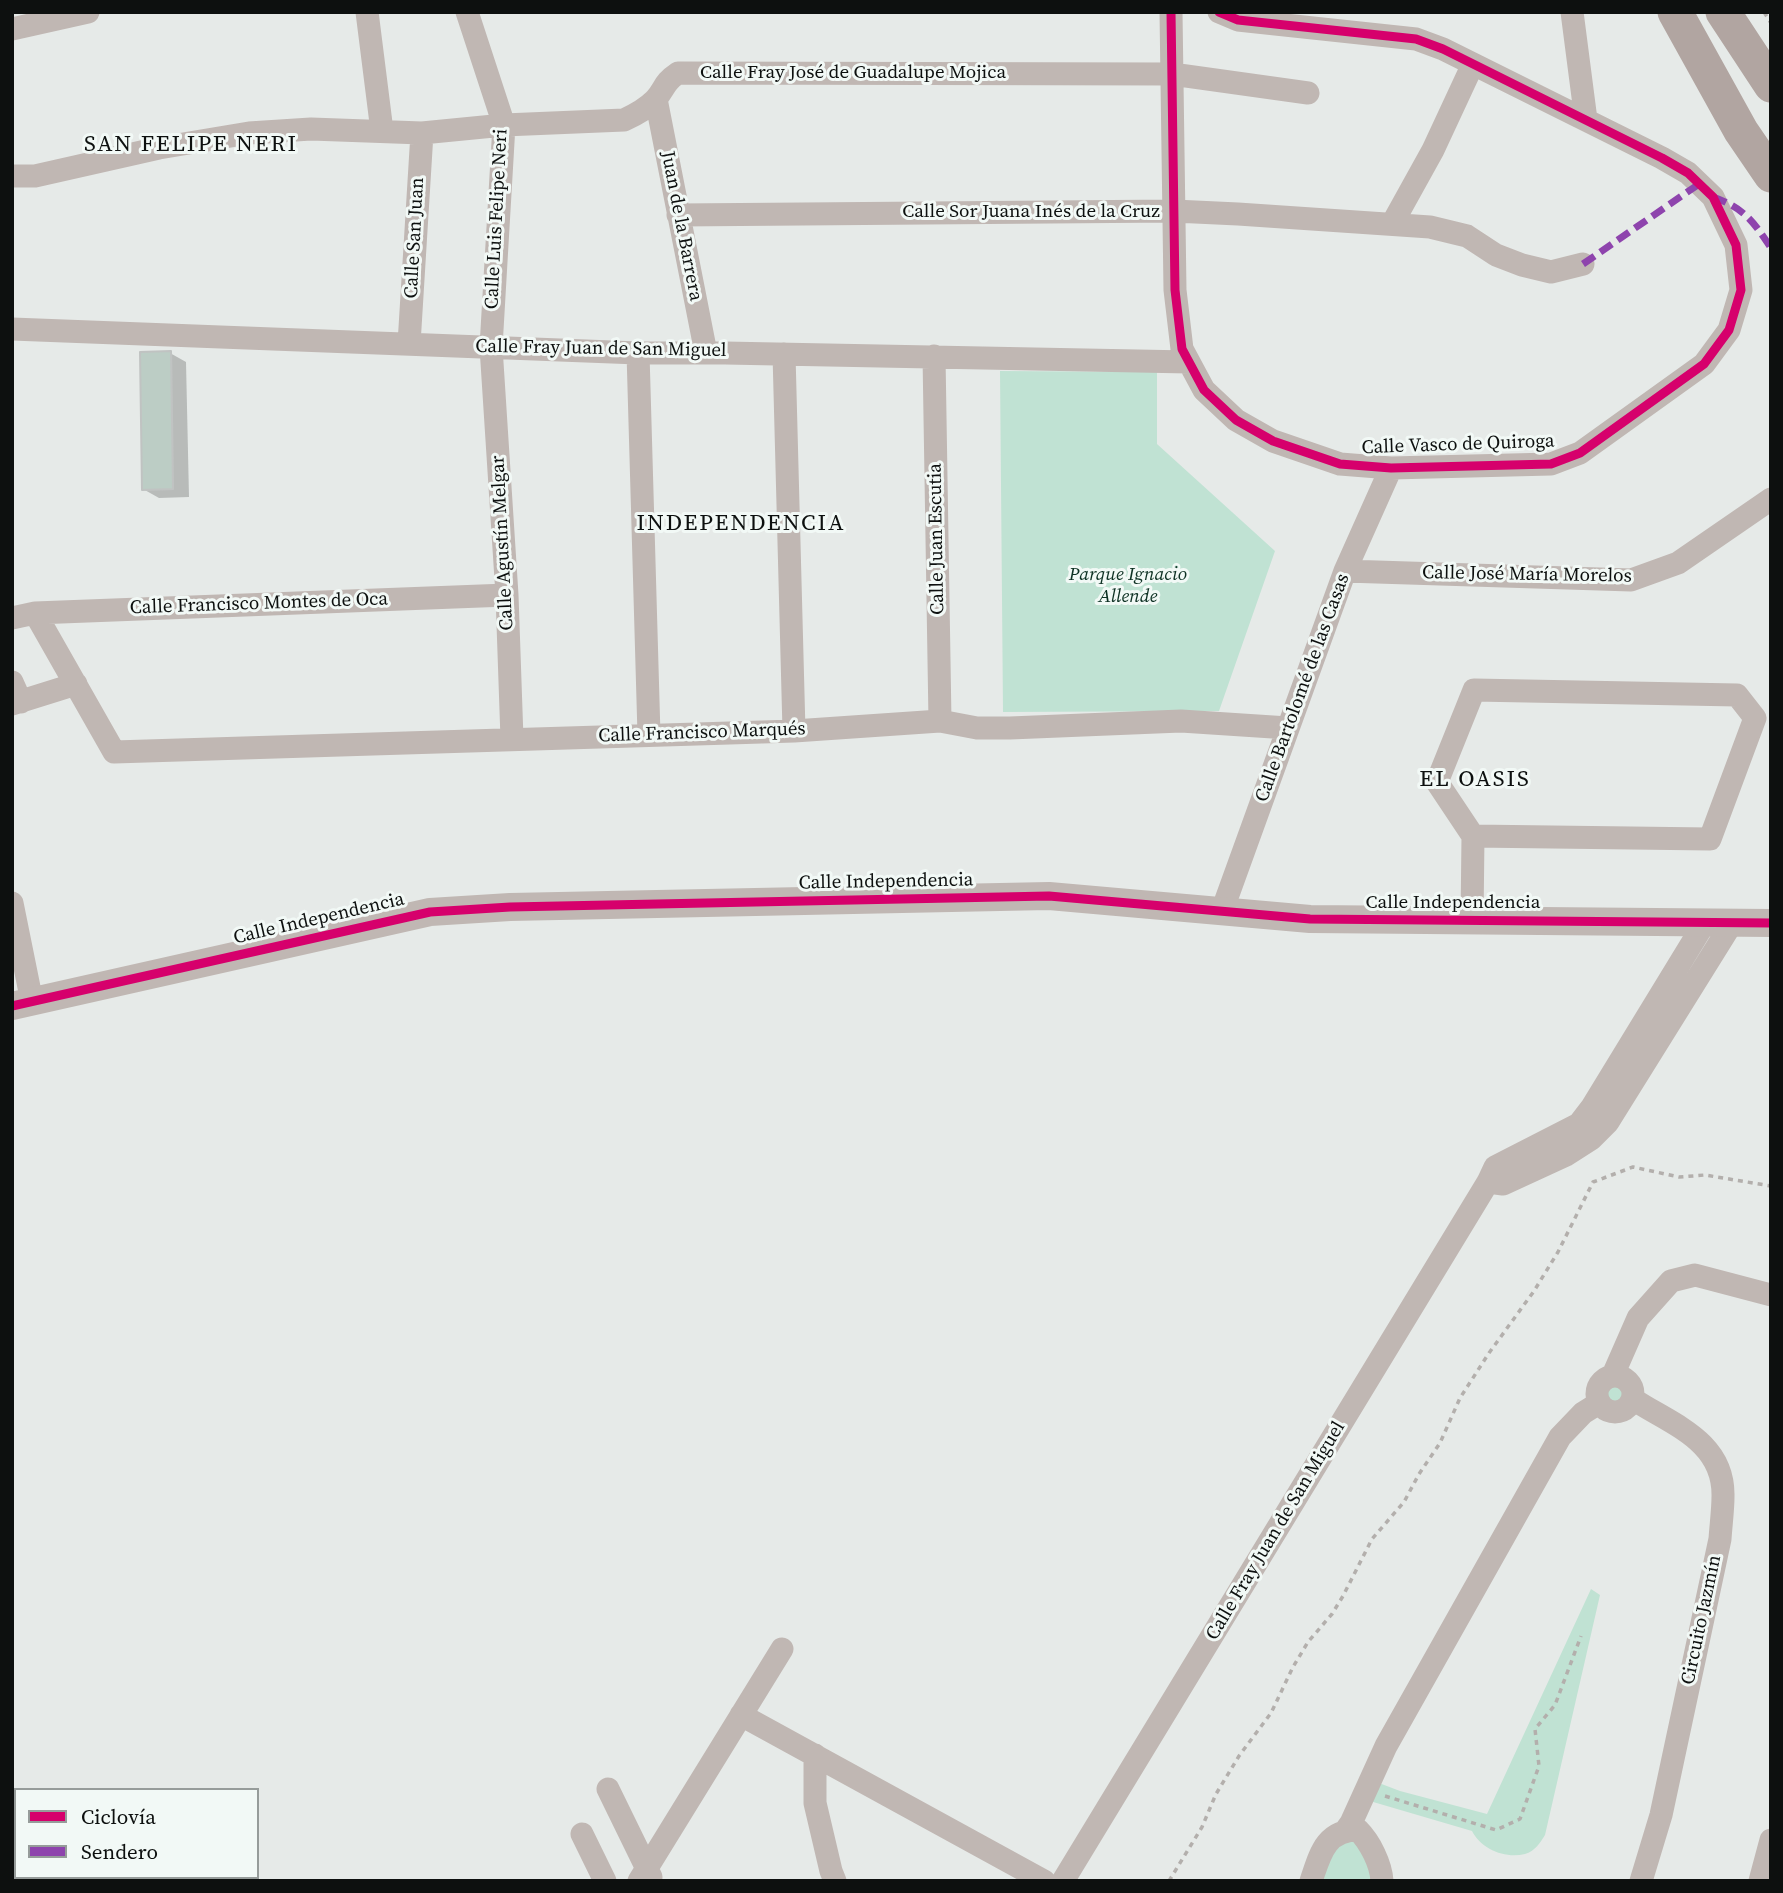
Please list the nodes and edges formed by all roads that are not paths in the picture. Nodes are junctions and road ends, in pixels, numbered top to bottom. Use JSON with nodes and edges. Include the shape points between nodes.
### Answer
{"nodes":[{"id":1,"x":88,"y":12,"type":"edge"},
{"id":2,"x":367,"y":12,"type":"edge"},
{"id":3,"x":467,"y":12,"type":"edge"},
{"id":4,"x":1171,"y":12,"type":"edge"},
{"id":5,"x":1219,"y":12,"type":"edge"},
{"id":6,"x":1572,"y":12,"type":"edge"},
{"id":7,"x":1675,"y":12,"type":"edge"},
{"id":8,"x":1723,"y":12,"type":"edge"},
{"id":9,"x":12,"y":29,"type":"edge"},
{"id":10,"x":1473,"y":64,"type":"junction"},
{"id":11,"x":1172,"y":74,"type":"junction"},
{"id":12,"x":1771,"y":85,"type":"edge"},
{"id":13,"x":1308,"y":93,"type":"dead end"},
{"id":14,"x":656,"y":99,"type":"junction"},
{"id":15,"x":1586,"y":120,"type":"junction"},
{"id":16,"x":504,"y":125,"type":"junction"},
{"id":17,"x":382,"y":131,"type":"junction"},
{"id":18,"x":422,"y":133,"type":"junction"},
{"id":19,"x":1771,"y":175,"type":"edge"},
{"id":20,"x":12,"y":176,"type":"edge"},
{"id":21,"x":1174,"y":211,"type":"junction"},
{"id":22,"x":678,"y":215,"type":"junction"},
{"id":23,"x":1392,"y":224,"type":"junction"},
{"id":24,"x":1583,"y":264,"type":"dead end"},
{"id":25,"x":12,"y":329,"type":"edge"},
{"id":26,"x":409,"y":344,"type":"junction"},
{"id":27,"x":491,"y":347,"type":"junction"},
{"id":28,"x":638,"y":353,"type":"junction"},
{"id":29,"x":706,"y":353,"type":"junction"},
{"id":30,"x":784,"y":354,"type":"junction"},
{"id":31,"x":934,"y":356,"type":"junction"},
{"id":32,"x":1189,"y":362,"type":"junction"},
{"id":33,"x":1391,"y":468,"type":"junction"},
{"id":34,"x":1771,"y":499,"type":"edge"},
{"id":35,"x":1345,"y":571,"type":"junction"},
{"id":36,"x":507,"y":595,"type":"junction"},
{"id":37,"x":19,"y":615,"type":"edge"},
{"id":38,"x":76,"y":684,"type":"junction"},
{"id":39,"x":15,"y":696,"type":"edge"},
{"id":40,"x":940,"y":722,"type":"junction"},
{"id":41,"x":1289,"y":728,"type":"junction"},
{"id":42,"x":794,"y":731,"type":"junction"},
{"id":43,"x":649,"y":735,"type":"junction"},
{"id":44,"x":512,"y":739,"type":"junction"},
{"id":45,"x":1474,"y":836,"type":"junction"},
{"id":46,"x":12,"y":903,"type":"edge"},
{"id":47,"x":1222,"y":911,"type":"junction"},
{"id":48,"x":1472,"y":920,"type":"junction"},
{"id":49,"x":1719,"y":923,"type":"junction"},
{"id":50,"x":1771,"y":923,"type":"edge"},
{"id":51,"x":22,"y":1004,"type":"edge"},
{"id":52,"x":1771,"y":1294,"type":"edge"},
{"id":53,"x":1613,"y":1375,"type":"junction"},
{"id":54,"x":1633,"y":1399,"type":"junction"},
{"id":55,"x":1599,"y":1403,"type":"junction"},
{"id":56,"x":782,"y":1649,"type":"dead end"},
{"id":57,"x":741,"y":1715,"type":"junction"},
{"id":58,"x":815,"y":1755,"type":"junction"},
{"id":59,"x":608,"y":1789,"type":"dead end"},
{"id":60,"x":1346,"y":1830,"type":"junction"},
{"id":61,"x":582,"y":1834,"type":"dead end"},
{"id":62,"x":1771,"y":1840,"type":"edge"},
{"id":63,"x":646,"y":1877,"type":"edge"},
{"id":64,"x":605,"y":1881,"type":"edge"},
{"id":65,"x":835,"y":1881,"type":"edge"},
{"id":66,"x":1044,"y":1881,"type":"edge"},
{"id":67,"x":1063,"y":1881,"type":"edge"},
{"id":68,"x":1311,"y":1881,"type":"edge"},
{"id":69,"x":1382,"y":1881,"type":"edge"},
{"id":70,"x":1641,"y":1881,"type":"edge"},
{"id":71,"x":1760,"y":1881,"type":"edge"}],
"edges":[{"from":1,"to":9,"type":"street"},
{"from":2,"to":17,"type":"street"},
{"from":3,"to":16,"type":"street","name":"Calle Luis Felipe Neri"},
{"from":4,"to":11,"type":"street","name":"Calle Vasco de Quiroga"},
{"from":5,"to":10,"type":"street","name":"Calle Vasco de Quiroga","via":[[1238,20],[1416,39]]},
{"from":6,"to":15,"type":"street"},
{"from":7,"to":19,"type":"main road","via":[[1741,131]]},
{"from":8,"to":12,"type":"main road"},
{"from":10,"to":15,"type":"street","name":"Calle Vasco de Quiroga"},
{"from":10,"to":23,"type":"street"},
{"from":11,"to":13,"type":"street","name":"Calle Fray José de Guadalupe Mojica"},
{"from":11,"to":14,"type":"street","name":"Calle Fray José de Guadalupe Mojica","via":[[678,73],[667,80]]},
{"from":11,"to":21,"type":"street","name":"Calle Vasco de Quiroga"},
{"from":14,"to":16,"type":"street","name":"Calle Fray José de Guadalupe Mojica","via":[[624,120]]},
{"from":14,"to":22,"type":"street","name":"Juan de la Barrera"},
{"from":15,"to":33,"type":"street","name":"Calle Vasco de Quiroga","via":[[1688,173],[1713,197],[1736,245],[1741,290],[1729,330],[1704,363],[1580,453],[1551,464]]},
{"from":16,"to":18,"type":"street","name":"Calle Fray José de Guadalupe Mojica"},
{"from":16,"to":27,"type":"street","name":"Calle Luis Felipe Neri"},
{"from":17,"to":18,"type":"street","name":"Calle Fray José de Guadalupe Mojica"},
{"from":17,"to":20,"type":"street","name":"Calle Fray José de Guadalupe Mojica","via":[[249,133],[35,176]]},
{"from":18,"to":26,"type":"street","name":"Calle San Juan"},
{"from":21,"to":22,"type":"street","name":"Calle Sor Juana Inés de la Cruz"},
{"from":21,"to":23,"type":"street","name":"Calle Sor Juana Inés de la Cruz"},
{"from":21,"to":32,"type":"street","name":"Calle Vasco de Quiroga","via":[[1175,290],[1182,349]]},
{"from":22,"to":29,"type":"street","name":"Juan de la Barrera"},
{"from":23,"to":24,"type":"street","name":"Calle Sor Juana Inés de la Cruz","via":[[1467,236],[1496,255],[1551,272]]},
{"from":25,"to":26,"type":"street","name":"Calle Fray Juan de San Miguel"},
{"from":26,"to":27,"type":"street","name":"Calle Fray Juan de San Miguel"},
{"from":27,"to":28,"type":"street","name":"Calle Fray Juan de San Miguel"},
{"from":27,"to":36,"type":"street","name":"Calle Agustín Melgar"},
{"from":28,"to":29,"type":"street","name":"Calle Fray Juan de San Miguel"},
{"from":28,"to":43,"type":"street"},
{"from":29,"to":30,"type":"street","name":"Calle Fray Juan de San Miguel"},
{"from":30,"to":31,"type":"street","name":"Calle Fray Juan de San Miguel"},
{"from":30,"to":42,"type":"street"},
{"from":31,"to":32,"type":"street","name":"Calle Fray Juan de San Miguel"},
{"from":31,"to":40,"type":"street","name":"Calle Juan Escutia"},
{"from":32,"to":33,"type":"street","name":"Calle Vasco de Quiroga","via":[[1204,390],[1236,420],[1273,441],[1340,464]]},
{"from":33,"to":35,"type":"street","name":"Calle Bartolomé de las Casas"},
{"from":34,"to":35,"type":"street","name":"Calle José María Morelos","via":[[1678,563],[1631,580]]},
{"from":35,"to":41,"type":"street","name":"Calle Bartolomé de las Casas"},
{"from":36,"to":37,"type":"street","name":"Calle Francisco Montes de Oca"},
{"from":36,"to":44,"type":"street","name":"Calle Agustín Melgar"},
{"from":37,"to":38,"type":"street"},
{"from":38,"to":39,"type":"street"},
{"from":38,"to":44,"type":"street","name":"Calle Francisco Marqués","via":[[114,752]]},
{"from":40,"to":41,"type":"street","name":"Calle Francisco Marqués","via":[[999,728],[1181,720]]},
{"from":40,"to":42,"type":"street","name":"Calle Francisco Marqués"},
{"from":41,"to":47,"type":"street","name":"Calle Bartolomé de las Casas"},
{"from":42,"to":43,"type":"street","name":"Calle Francisco Marqués"},
{"from":43,"to":44,"type":"street","name":"Calle Francisco Marqués"},
{"from":45,"to":45,"type":"street","via":[[1710,839],[1755,718],[1737,695],[1474,690],[1437,782]]},
{"from":45,"to":48,"type":"street"},
{"from":46,"to":51,"type":"street"},
{"from":47,"to":48,"type":"street","name":"Calle Independencia","via":[[1310,919]]},
{"from":47,"to":51,"type":"street","name":"Calle Independencia","via":[[1049,896],[430,912]]},
{"from":48,"to":49,"type":"street","name":"Calle Independencia"},
{"from":49,"to":50,"type":"street","name":"Calle Independencia"},
{"from":49,"to":67,"type":"street","name":"Calle Fray Juan de San Miguel","via":[[1608,1122],[1585,1131],[1566,1155],[1503,1184],[1489,1182]]},
{"from":52,"to":53,"type":"street","via":[[1695,1275],[1671,1281],[1638,1318]]},
{"from":53,"to":54,"type":"street","via":[[1627,1379]]},
{"from":53,"to":55,"type":"street","via":[[1598,1385]]},
{"from":54,"to":55,"type":"street","via":[[1617,1412]]},
{"from":54,"to":70,"type":"street","name":"Circuito Jazmín","via":[[1704,1445],[1719,1469],[1724,1493],[1720,1539],[1661,1815]]},
{"from":55,"to":60,"type":"street","via":[[1560,1437],[1387,1746]]},
{"from":56,"to":57,"type":"street"},
{"from":57,"to":58,"type":"street"},
{"from":57,"to":63,"type":"street"},
{"from":58,"to":65,"type":"street","via":[[815,1803]]},
{"from":58,"to":66,"type":"street"},
{"from":59,"to":63,"type":"street"},
{"from":60,"to":68,"type":"street","via":[[1335,1835],[1321,1852]]},
{"from":60,"to":69,"type":"street","via":[[1358,1830],[1367,1839]]},
{"from":61,"to":64,"type":"street"},
{"from":62,"to":71,"type":"street"}]}
